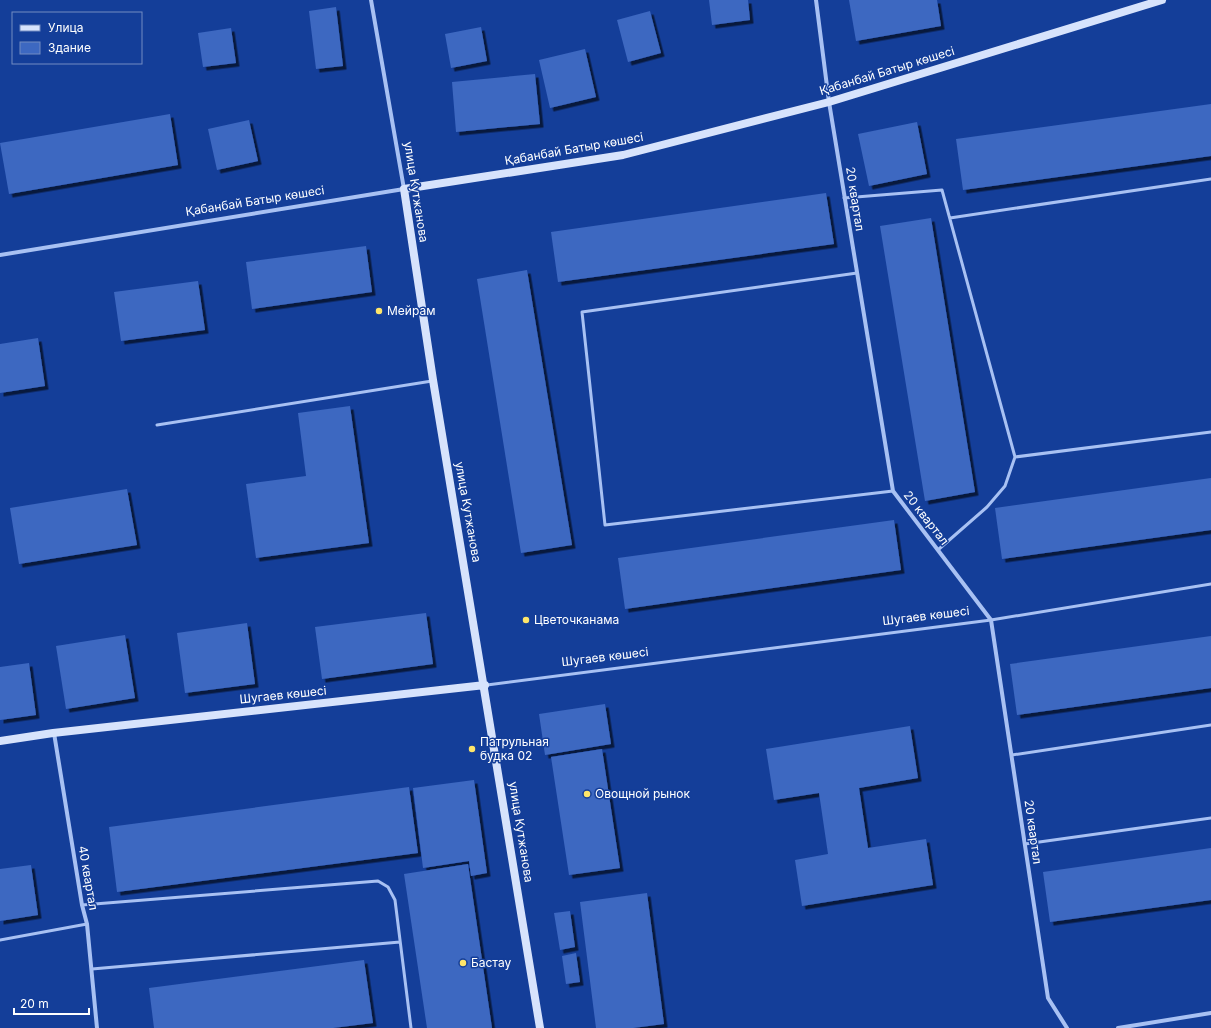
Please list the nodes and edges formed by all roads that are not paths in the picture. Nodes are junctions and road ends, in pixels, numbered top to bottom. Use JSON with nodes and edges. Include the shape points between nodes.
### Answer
{"nodes":[{"id":1,"x":371,"y":0,"type":"edge"},
{"id":2,"x":816,"y":0,"type":"edge"},
{"id":3,"x":1162,"y":0,"type":"edge"},
{"id":4,"x":829,"y":102,"type":"junction"},
{"id":5,"x":1211,"y":179,"type":"edge"},
{"id":6,"x":404,"y":189,"type":"junction"},
{"id":7,"x":844,"y":198,"type":"junction"},
{"id":8,"x":950,"y":218,"type":"junction"},
{"id":9,"x":0,"y":255,"type":"edge"},
{"id":10,"x":857,"y":273,"type":"junction"},
{"id":11,"x":433,"y":380,"type":"junction"},
{"id":12,"x":157,"y":425,"type":"dead end"},
{"id":13,"x":1211,"y":432,"type":"edge"},
{"id":14,"x":1015,"y":457,"type":"junction"},
{"id":15,"x":893,"y":491,"type":"junction"},
{"id":16,"x":938,"y":549,"type":"junction"},
{"id":17,"x":1211,"y":584,"type":"edge"},
{"id":18,"x":991,"y":620,"type":"junction"},
{"id":19,"x":485,"y":685,"type":"junction"},
{"id":20,"x":1211,"y":725,"type":"edge"},
{"id":21,"x":54,"y":733,"type":"junction"},
{"id":22,"x":0,"y":741,"type":"edge"},
{"id":23,"x":1012,"y":755,"type":"junction"},
{"id":24,"x":1211,"y":818,"type":"edge"},
{"id":25,"x":1024,"y":844,"type":"junction"},
{"id":26,"x":82,"y":905,"type":"junction"},
{"id":27,"x":87,"y":924,"type":"junction"},
{"id":28,"x":0,"y":940,"type":"edge"},
{"id":29,"x":400,"y":942,"type":"junction"},
{"id":30,"x":92,"y":969,"type":"junction"},
{"id":31,"x":1211,"y":1013,"type":"edge"},
{"id":32,"x":98,"y":1028,"type":"edge"},
{"id":33,"x":411,"y":1028,"type":"edge"},
{"id":34,"x":540,"y":1028,"type":"edge"},
{"id":35,"x":1067,"y":1028,"type":"edge"},
{"id":36,"x":1118,"y":1028,"type":"edge"}],
"edges":[{"from":1,"to":6,"type":"street","name":"улица Кутжанова"},
{"from":2,"to":4,"type":"street","name":"20 квартал"},
{"from":3,"to":4,"type":"main road","name":"Қабанбай Батыр көшесі"},
{"from":4,"to":6,"type":"main road","name":"Қабанбай Батыр көшесі","via":[[623,155]]},
{"from":4,"to":7,"type":"street","name":"20 квартал"},
{"from":5,"to":8,"type":"lane"},
{"from":6,"to":9,"type":"street","name":"Қабанбай Батыр көшесі"},
{"from":6,"to":11,"type":"main road","name":"улица Кутжанова"},
{"from":7,"to":8,"type":"lane","via":[[942,190]]},
{"from":7,"to":10,"type":"street","name":"20 квартал"},
{"from":8,"to":14,"type":"lane"},
{"from":10,"to":15,"type":"street","name":"20 квартал"},
{"from":10,"to":15,"type":"lane","via":[[582,312],[605,525]]},
{"from":11,"to":12,"type":"lane"},
{"from":11,"to":19,"type":"main road","name":"улица Кутжанова"},
{"from":13,"to":14,"type":"lane"},
{"from":14,"to":16,"type":"lane","via":[[1005,486],[987,507]]},
{"from":15,"to":16,"type":"street","name":"20 квартал"},
{"from":16,"to":18,"type":"street","name":"20 квартал"},
{"from":17,"to":18,"type":"lane","name":"Шугаев көшесі"},
{"from":18,"to":19,"type":"lane","name":"Шугаев көшесі"},
{"from":18,"to":23,"type":"street","name":"20 квартал"},
{"from":19,"to":21,"type":"main road","name":"Шугаев көшесі"},
{"from":19,"to":34,"type":"main road","name":"улица Кутжанова"},
{"from":20,"to":23,"type":"lane"},
{"from":21,"to":22,"type":"main road","name":"Шугаев көшесі"},
{"from":21,"to":26,"type":"street","name":"40 квартал"},
{"from":23,"to":25,"type":"street","name":"20 квартал"},
{"from":24,"to":25,"type":"lane"},
{"from":25,"to":35,"type":"street","name":"20 квартал","via":[[1048,998]]},
{"from":26,"to":27,"type":"street","name":"40 квартал"},
{"from":26,"to":29,"type":"lane","via":[[378,881],[388,887],[395,900]]},
{"from":27,"to":28,"type":"lane"},
{"from":27,"to":30,"type":"street","name":"40 квартал"},
{"from":29,"to":30,"type":"lane"},
{"from":29,"to":33,"type":"lane"},
{"from":30,"to":32,"type":"street","name":"40 квартал"},
{"from":31,"to":36,"type":"street"}]}
